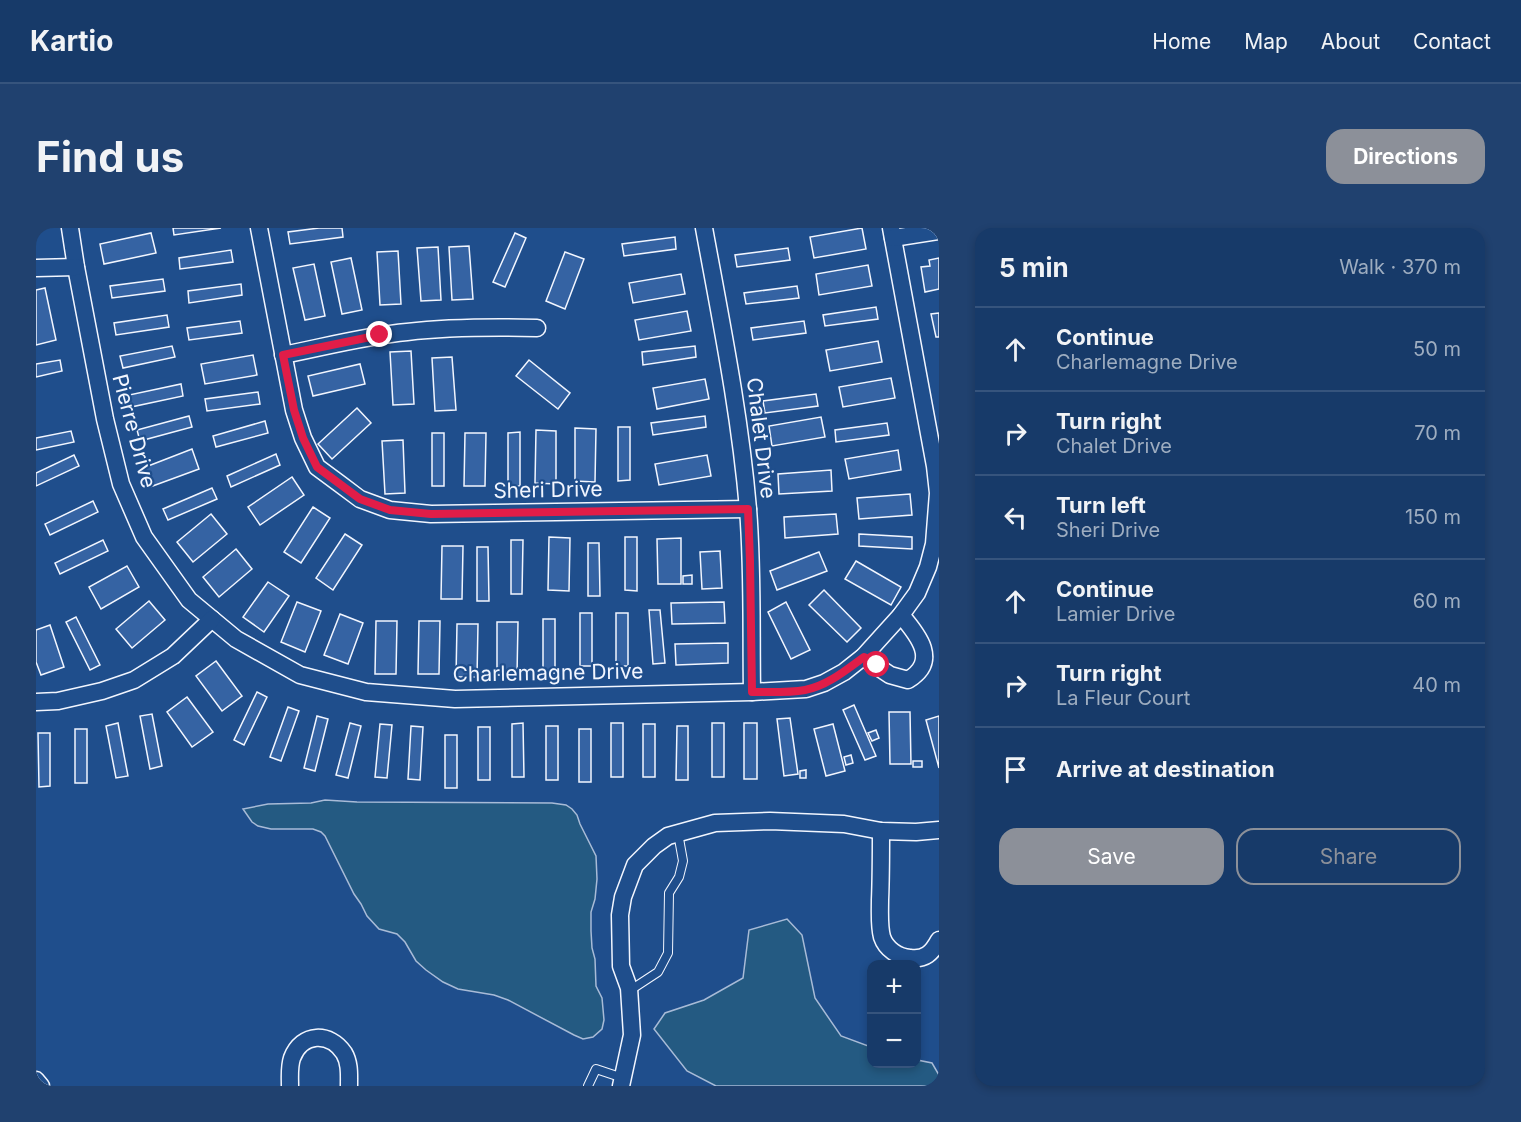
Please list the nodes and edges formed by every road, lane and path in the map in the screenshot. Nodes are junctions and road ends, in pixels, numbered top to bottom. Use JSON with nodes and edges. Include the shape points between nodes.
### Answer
{"nodes":[{"id":1,"x":70,"y":228,"type":"edge"},
{"id":2,"x":259,"y":228,"type":"edge"},
{"id":3,"x":704,"y":228,"type":"edge"},
{"id":4,"x":939,"y":231,"type":"edge"},
{"id":5,"x":892,"y":233,"type":"edge"},
{"id":6,"x":36,"y":267,"type":"edge"},
{"id":7,"x":76,"y":267,"type":"junction"},
{"id":8,"x":537,"y":328,"type":"dead end"},
{"id":9,"x":283,"y":355,"type":"junction"},
{"id":10,"x":748,"y":509,"type":"junction"},
{"id":11,"x":901,"y":615,"type":"junction"},
{"id":12,"x":212,"y":619,"type":"junction"},
{"id":13,"x":864,"y":657,"type":"junction"},
{"id":14,"x":752,"y":692,"type":"junction"},
{"id":15,"x":36,"y":702,"type":"edge"},
{"id":16,"x":939,"y":830,"type":"edge"},
{"id":17,"x":881,"y":831,"type":"junction"},
{"id":18,"x":678,"y":833,"type":"junction"},
{"id":19,"x":939,"y":940,"type":"edge"},
{"id":20,"x":629,"y":992,"type":"junction"},
{"id":21,"x":36,"y":1080,"type":"edge"},
{"id":22,"x":622,"y":1082,"type":"edge"},
{"id":23,"x":41,"y":1086,"type":"edge"},
{"id":24,"x":290,"y":1086,"type":"edge"},
{"id":25,"x":349,"y":1086,"type":"edge"},
{"id":26,"x":588,"y":1086,"type":"edge"}],
"edges":[{"from":1,"to":7,"type":"street","name":"Pierre Drive"},
{"from":2,"to":9,"type":"street","name":"Sheri Drive"},
{"from":3,"to":10,"type":"street","name":"Chalet Drive","via":[[739,424]]},
{"from":4,"to":5,"type":"street"},
{"from":5,"to":11,"type":"street","name":"Charlemagne Drive","via":[[938,494],[928,567],[917,593]]},
{"from":6,"to":7,"type":"street"},
{"from":7,"to":12,"type":"street","name":"Pierre Drive","via":[[98,389],[121,484],[144,537],[189,600]]},
{"from":8,"to":9,"type":"street","via":[[407,332]]},
{"from":9,"to":10,"type":"street","name":"Sheri Drive","via":[[294,410],[317,467],[360,499],[390,510],[431,514]]},
{"from":10,"to":14,"type":"street","name":"Chalet Drive"},
{"from":11,"to":13,"type":"street","name":"Charlemagne Drive"},
{"from":11,"to":13,"type":"street","via":[[924,646],[926,660],[920,674],[908,680],[890,675]]},
{"from":12,"to":14,"type":"street","name":"Charlemagne Drive","via":[[236,639],[300,675],[366,692],[456,699]]},
{"from":12,"to":15,"type":"street","via":[[173,656],[134,680],[58,701]]},
{"from":13,"to":14,"type":"street","name":"Charlemagne Drive","via":[[844,672],[806,689]]},
{"from":16,"to":17,"type":"street"},
{"from":17,"to":18,"type":"street","via":[[844,824],[770,821],[715,823]]},
{"from":17,"to":19,"type":"street","via":[[883,939],[892,952],[922,959]]},
{"from":18,"to":20,"type":"lane","via":[[683,861],[669,893],[668,953],[658,972]]},
{"from":18,"to":20,"type":"street","via":[[654,846],[634,865],[623,897],[621,966]]},
{"from":20,"to":22,"type":"street","via":[[632,1035]]},
{"from":21,"to":23,"type":"street"},
{"from":22,"to":26,"type":"lane","via":[[596,1069]]},
{"from":24,"to":25,"type":"street","via":[[293,1054],[307,1040],[317,1038],[328,1038],[345,1054]]}]}
